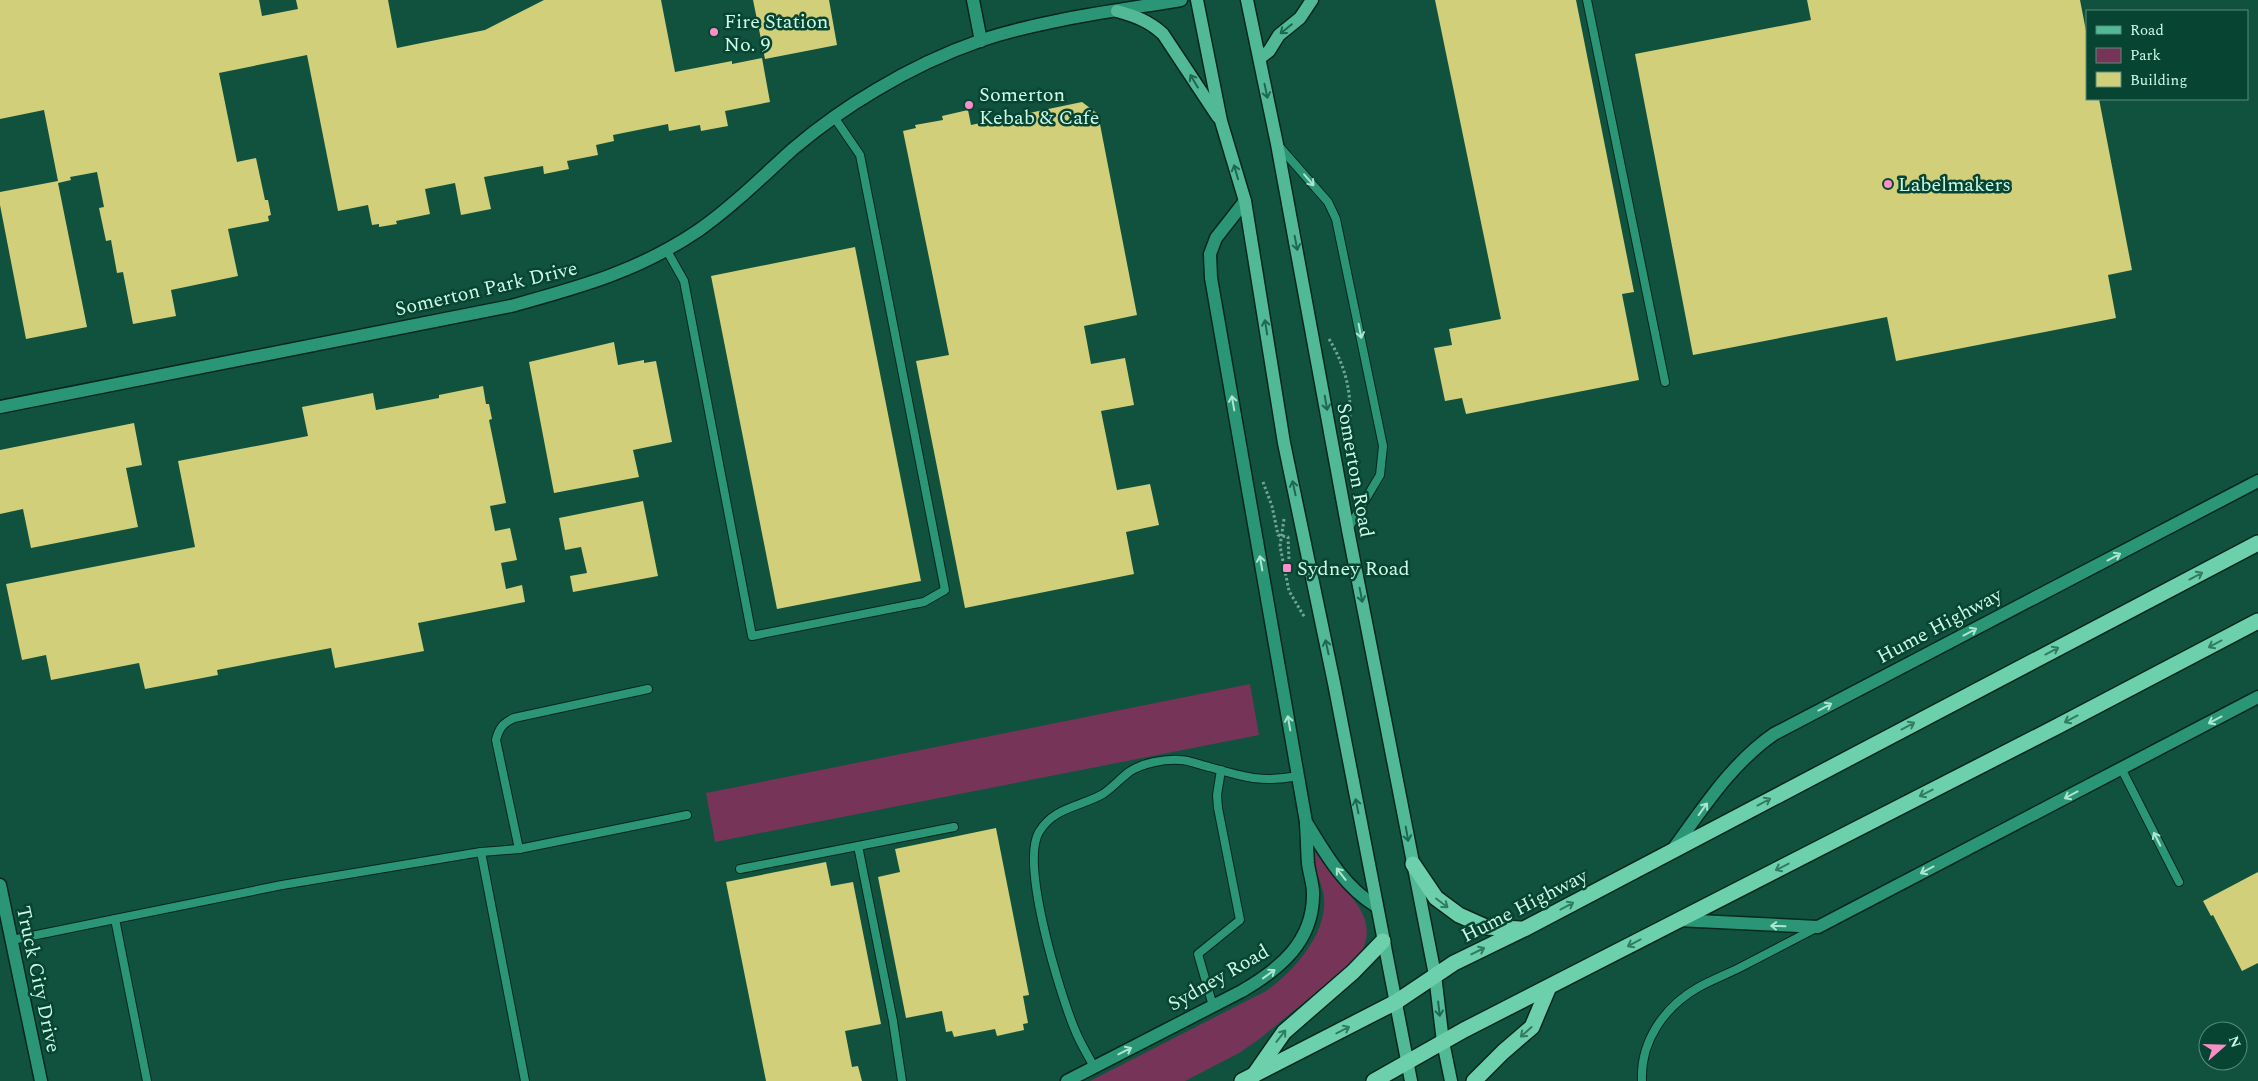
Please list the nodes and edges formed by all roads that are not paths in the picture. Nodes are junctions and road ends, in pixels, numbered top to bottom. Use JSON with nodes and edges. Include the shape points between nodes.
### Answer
{"nodes":[{"id":1,"x":973,"y":0,"type":"edge"},
{"id":2,"x":1182,"y":0,"type":"edge"},
{"id":3,"x":1197,"y":0,"type":"edge"},
{"id":4,"x":1247,"y":0,"type":"edge"},
{"id":5,"x":1312,"y":0,"type":"edge"},
{"id":6,"x":1587,"y":0,"type":"edge"},
{"id":7,"x":1117,"y":11,"type":"junction"},
{"id":8,"x":981,"y":41,"type":"junction"},
{"id":9,"x":1260,"y":58,"type":"junction"},
{"id":10,"x":834,"y":118,"type":"junction"},
{"id":11,"x":1221,"y":121,"type":"junction"},
{"id":12,"x":1277,"y":144,"type":"junction"},
{"id":13,"x":1245,"y":201,"type":"junction"},
{"id":14,"x":666,"y":249,"type":"junction"},
{"id":15,"x":1665,"y":382,"type":"dead end"},
{"id":16,"x":0,"y":407,"type":"edge"},
{"id":17,"x":2258,"y":481,"type":"edge"},
{"id":18,"x":1348,"y":530,"type":"junction"},
{"id":19,"x":2258,"y":543,"type":"edge"},
{"id":20,"x":2258,"y":621,"type":"edge"},
{"id":21,"x":648,"y":689,"type":"dead end"},
{"id":22,"x":2258,"y":697,"type":"edge"},
{"id":23,"x":2122,"y":768,"type":"junction"},
{"id":24,"x":1221,"y":770,"type":"junction"},
{"id":25,"x":1298,"y":776,"type":"junction"},
{"id":26,"x":687,"y":815,"type":"dead end"},
{"id":27,"x":1306,"y":822,"type":"junction"},
{"id":28,"x":954,"y":827,"type":"dead end"},
{"id":29,"x":858,"y":846,"type":"junction"},
{"id":30,"x":1674,"y":848,"type":"junction"},
{"id":31,"x":519,"y":849,"type":"junction"},
{"id":32,"x":481,"y":852,"type":"junction"},
{"id":33,"x":1413,"y":864,"type":"junction"},
{"id":34,"x":740,"y":869,"type":"dead end"},
{"id":35,"x":2179,"y":882,"type":"dead end"},
{"id":36,"x":0,"y":885,"type":"edge"},
{"id":37,"x":1376,"y":906,"type":"junction"},
{"id":38,"x":115,"y":920,"type":"junction"},
{"id":39,"x":1677,"y":920,"type":"junction"},
{"id":40,"x":1818,"y":927,"type":"junction"},
{"id":41,"x":1524,"y":929,"type":"junction"},
{"id":42,"x":12,"y":940,"type":"junction"},
{"id":43,"x":1383,"y":941,"type":"junction"},
{"id":44,"x":1435,"y":975,"type":"junction"},
{"id":45,"x":1548,"y":989,"type":"junction"},
{"id":46,"x":1396,"y":1002,"type":"junction"},
{"id":47,"x":1213,"y":1006,"type":"junction"},
{"id":48,"x":1443,"y":1042,"type":"junction"},
{"id":49,"x":1408,"y":1063,"type":"junction"},
{"id":50,"x":1094,"y":1067,"type":"junction"},
{"id":51,"x":1248,"y":1078,"type":"edge"},
{"id":52,"x":41,"y":1081,"type":"edge"},
{"id":53,"x":148,"y":1081,"type":"edge"},
{"id":54,"x":525,"y":1081,"type":"edge"},
{"id":55,"x":902,"y":1081,"type":"edge"},
{"id":56,"x":1066,"y":1081,"type":"edge"},
{"id":57,"x":1374,"y":1081,"type":"edge"},
{"id":58,"x":1412,"y":1081,"type":"edge"},
{"id":59,"x":1451,"y":1081,"type":"edge"},
{"id":60,"x":1474,"y":1081,"type":"edge"},
{"id":61,"x":1642,"y":1081,"type":"edge"}],
"edges":[{"from":1,"to":8,"type":"street"},
{"from":2,"to":7,"type":"street","name":"Somerton Park Drive"},
{"from":3,"to":11,"type":"main road"},
{"from":4,"to":9,"type":"main road","name":"Somerton Road"},
{"from":5,"to":9,"type":"main road","one_way":true,"via":[[1300,18],[1279,34],[1269,51]]},
{"from":6,"to":15,"type":"lane"},
{"from":7,"to":8,"type":"street","name":"Somerton Park Drive"},
{"from":11,"to":7,"type":"main road","one_way":true,"via":[[1163,34],[1152,24]]},
{"from":8,"to":10,"type":"street","name":"Somerton Park Drive","via":[[930,61]]},
{"from":9,"to":12,"type":"main road","name":"Somerton Road","one_way":true},
{"from":10,"to":14,"type":"street","name":"Somerton Park Drive","via":[[795,148],[737,201]]},
{"from":10,"to":14,"type":"lane","via":[[860,155],[945,590],[924,602],[752,636],[684,281]]},
{"from":13,"to":11,"type":"main road","one_way":true},
{"from":12,"to":18,"type":"main road","name":"Somerton Road","one_way":true},
{"from":12,"to":18,"type":"lane","one_way":true,"via":[[1328,202],[1336,219],[1383,446],[1380,475]]},
{"from":25,"to":13,"type":"street","one_way":true,"via":[[1211,278],[1210,254],[1216,238]]},
{"from":37,"to":13,"type":"main road","one_way":true,"via":[[1284,443]]},
{"from":14,"to":16,"type":"street","name":"Somerton Park Drive","via":[[622,272],[511,306]]},
{"from":30,"to":17,"type":"street","name":"Hume Highway","one_way":true,"via":[[1726,776],[1747,754],[1774,734]]},
{"from":18,"to":33,"type":"main road","name":"Somerton Road","one_way":true},
{"from":30,"to":19,"type":"highway","name":"Hume Highway","one_way":true},
{"from":20,"to":39,"type":"highway","one_way":true},
{"from":21,"to":31,"type":"lane","via":[[514,718],[498,730],[496,740]]},
{"from":22,"to":23,"type":"street","one_way":true},
{"from":35,"to":23,"type":"lane","one_way":true},
{"from":23,"to":40,"type":"street","one_way":true},
{"from":24,"to":25,"type":"lane","via":[[1267,781]]},
{"from":24,"to":47,"type":"lane","via":[[1218,808],[1240,920],[1198,954]]},
{"from":24,"to":50,"type":"lane","via":[[1181,760],[1143,765],[1130,771],[1104,793],[1063,809],[1050,818],[1038,833],[1033,870],[1049,948],[1075,1031]]},
{"from":25,"to":27,"type":"street"},
{"from":26,"to":31,"type":"lane"},
{"from":37,"to":27,"type":"street","one_way":true,"via":[[1353,890]]},
{"from":47,"to":27,"type":"street","name":"Sydney Road","one_way":true,"via":[[1268,976],[1298,946],[1311,914],[1313,893]]},
{"from":28,"to":29,"type":"lane"},
{"from":29,"to":34,"type":"lane"},
{"from":29,"to":55,"type":"lane"},
{"from":41,"to":30,"type":"highway","name":"Hume Highway","one_way":true},
{"from":31,"to":32,"type":"lane"},
{"from":32,"to":38,"type":"lane","via":[[282,885]]},
{"from":32,"to":54,"type":"lane"},
{"from":33,"to":41,"type":"highway","one_way":true,"via":[[1436,898],[1459,915],[1486,928]]},
{"from":33,"to":44,"type":"main road","name":"Somerton Road"},
{"from":36,"to":42,"type":"street","name":"Truck City Drive"},
{"from":37,"to":43,"type":"main road"},
{"from":38,"to":42,"type":"lane"},
{"from":38,"to":53,"type":"lane"},
{"from":40,"to":39,"type":"street","one_way":true},
{"from":39,"to":45,"type":"highway","one_way":true},
{"from":40,"to":61,"type":"lane","via":[[1698,987],[1679,1000],[1652,1034],[1645,1051]]},
{"from":44,"to":41,"type":"highway","name":"Hume Highway","one_way":true},
{"from":42,"to":52,"type":"street","name":"Truck City Drive"},
{"from":43,"to":46,"type":"main road"},
{"from":51,"to":43,"type":"highway","one_way":true,"via":[[1284,1032],[1353,972]]},
{"from":44,"to":46,"type":"highway","name":"Hume Highway"},
{"from":44,"to":48,"type":"main road","name":"Somerton Road","one_way":true},
{"from":45,"to":48,"type":"highway"},
{"from":45,"to":60,"type":"highway","one_way":true,"via":[[1532,1027]]},
{"from":46,"to":49,"type":"main road"},
{"from":51,"to":46,"type":"highway","one_way":true},
{"from":50,"to":47,"type":"street","name":"Sydney Road","one_way":true},
{"from":48,"to":49,"type":"highway"},
{"from":48,"to":59,"type":"main road","name":"Somerton Road"},
{"from":49,"to":57,"type":"highway"},
{"from":49,"to":58,"type":"main road"},
{"from":50,"to":56,"type":"street","name":"Sydney Road"}]}
